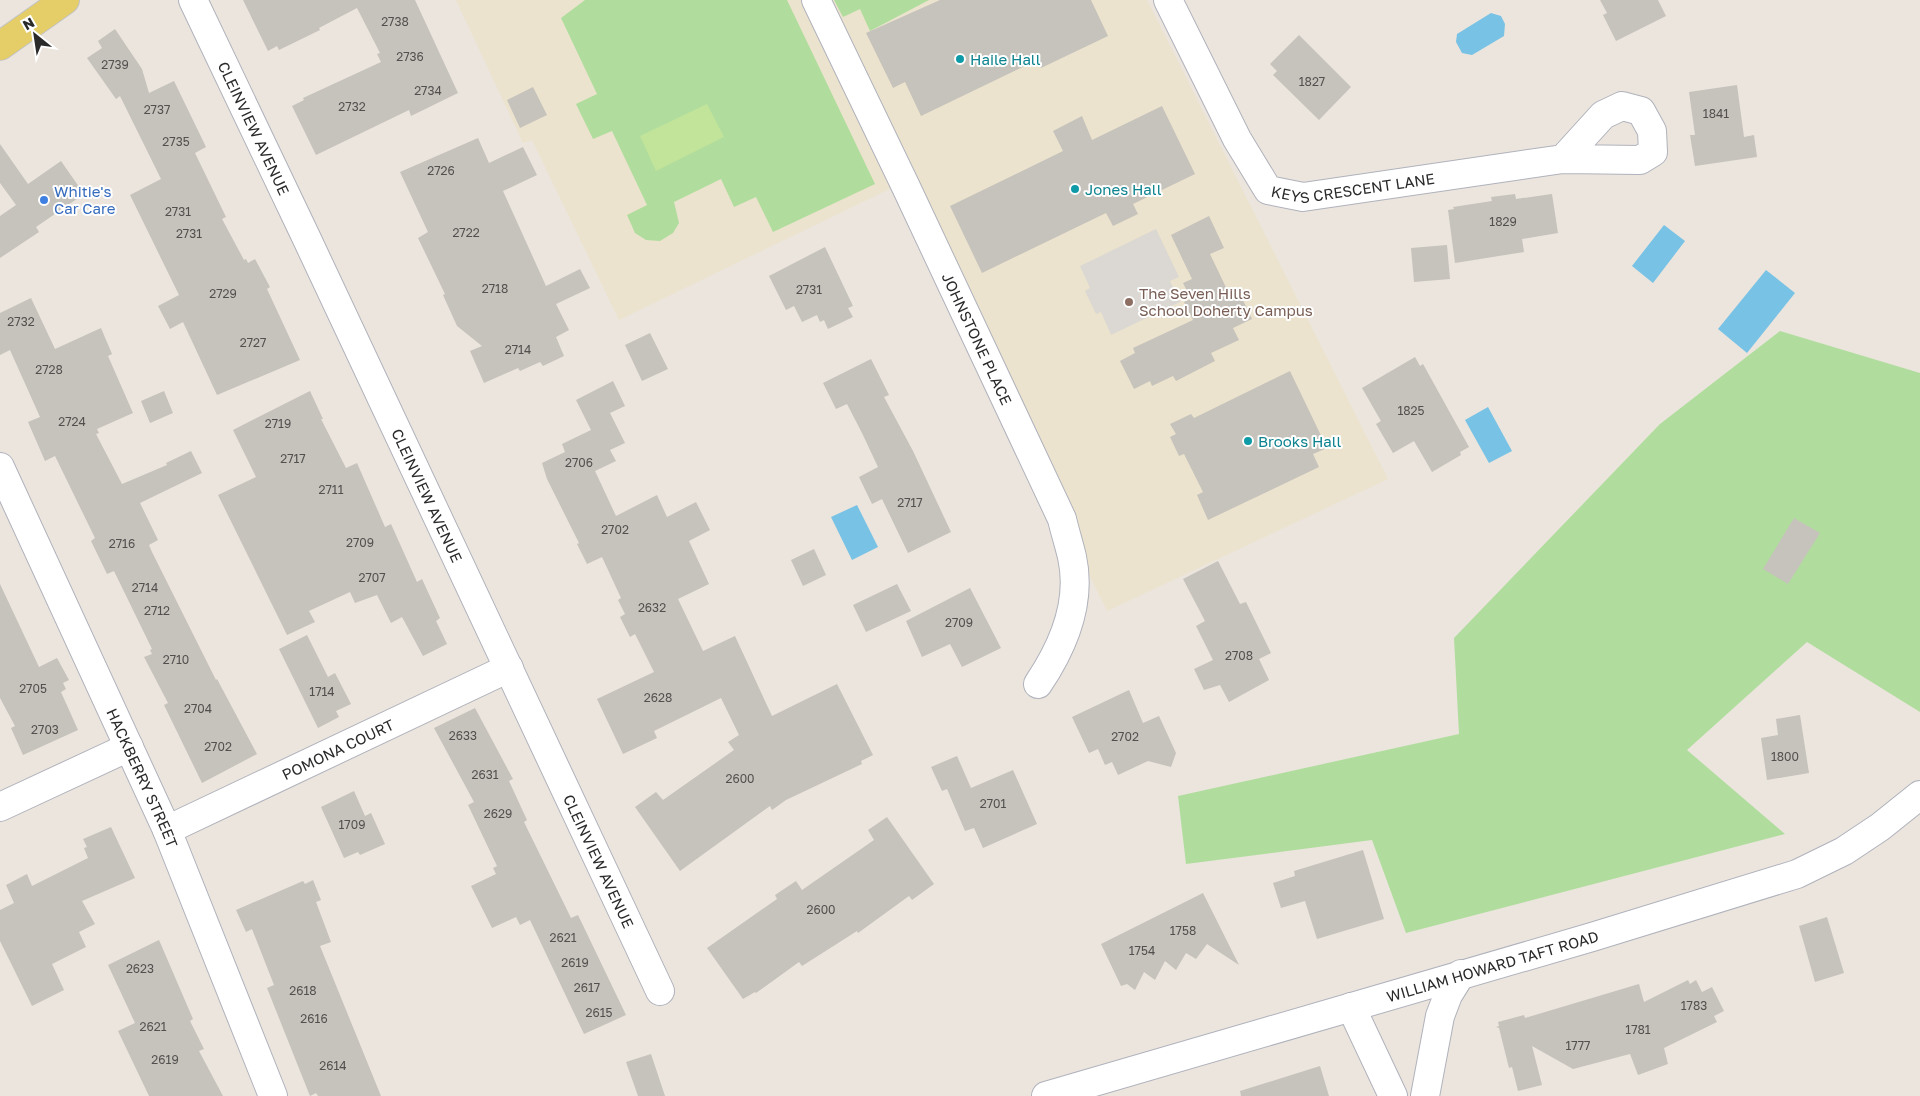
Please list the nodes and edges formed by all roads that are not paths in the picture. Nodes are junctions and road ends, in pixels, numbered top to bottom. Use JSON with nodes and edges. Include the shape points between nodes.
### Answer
{"nodes":[{"id":1,"x":65,"y":0,"type":"edge"},
{"id":2,"x":193,"y":0,"type":"edge"},
{"id":3,"x":816,"y":0,"type":"edge"},
{"id":4,"x":1168,"y":0,"type":"edge"},
{"id":5,"x":0,"y":46,"type":"edge"},
{"id":6,"x":1563,"y":159,"type":"dead end"},
{"id":7,"x":0,"y":467,"type":"edge"},
{"id":8,"x":509,"y":668,"type":"junction"},
{"id":9,"x":1038,"y":684,"type":"dead end"},
{"id":10,"x":129,"y":747,"type":"junction"},
{"id":11,"x":1920,"y":795,"type":"edge"},
{"id":12,"x":0,"y":807,"type":"edge"},
{"id":13,"x":167,"y":830,"type":"junction"},
{"id":14,"x":1461,"y":974,"type":"junction"},
{"id":15,"x":660,"y":991,"type":"dead end"},
{"id":16,"x":1351,"y":1008,"type":"junction"},
{"id":17,"x":273,"y":1096,"type":"edge"},
{"id":18,"x":1046,"y":1096,"type":"edge"},
{"id":19,"x":1392,"y":1096,"type":"edge"},
{"id":20,"x":1425,"y":1096,"type":"edge"}],
"edges":[{"from":1,"to":5,"type":"main road"},
{"from":2,"to":8,"type":"street","name":"CLEINVIEW AVENUE"},
{"from":3,"to":9,"type":"street","name":"JOHNSTONE PLACE","via":[[1062,519],[1072,558],[1072,612],[1065,638]]},
{"from":4,"to":6,"type":"street","name":"KEYS CRESCENT LANE","via":[[1237,139],[1268,190],[1303,197]]},
{"from":7,"to":10,"type":"street","name":"HACKBERRY STREET"},
{"from":8,"to":13,"type":"street","name":"POMONA COURT"},
{"from":8,"to":15,"type":"street","name":"CLEINVIEW AVENUE"},
{"from":10,"to":12,"type":"street"},
{"from":10,"to":13,"type":"street","name":"HACKBERRY STREET"},
{"from":11,"to":14,"type":"street","name":"WILLIAM HOWARD TAFT ROAD","via":[[1844,851],[1797,874]]},
{"from":13,"to":17,"type":"street","name":"HACKBERRY STREET"},
{"from":14,"to":16,"type":"street","name":"WILLIAM HOWARD TAFT ROAD"},
{"from":14,"to":20,"type":"street","via":[[1440,1016]]},
{"from":16,"to":18,"type":"street","name":"WILLIAM HOWARD TAFT ROAD"},
{"from":16,"to":19,"type":"street"}]}
